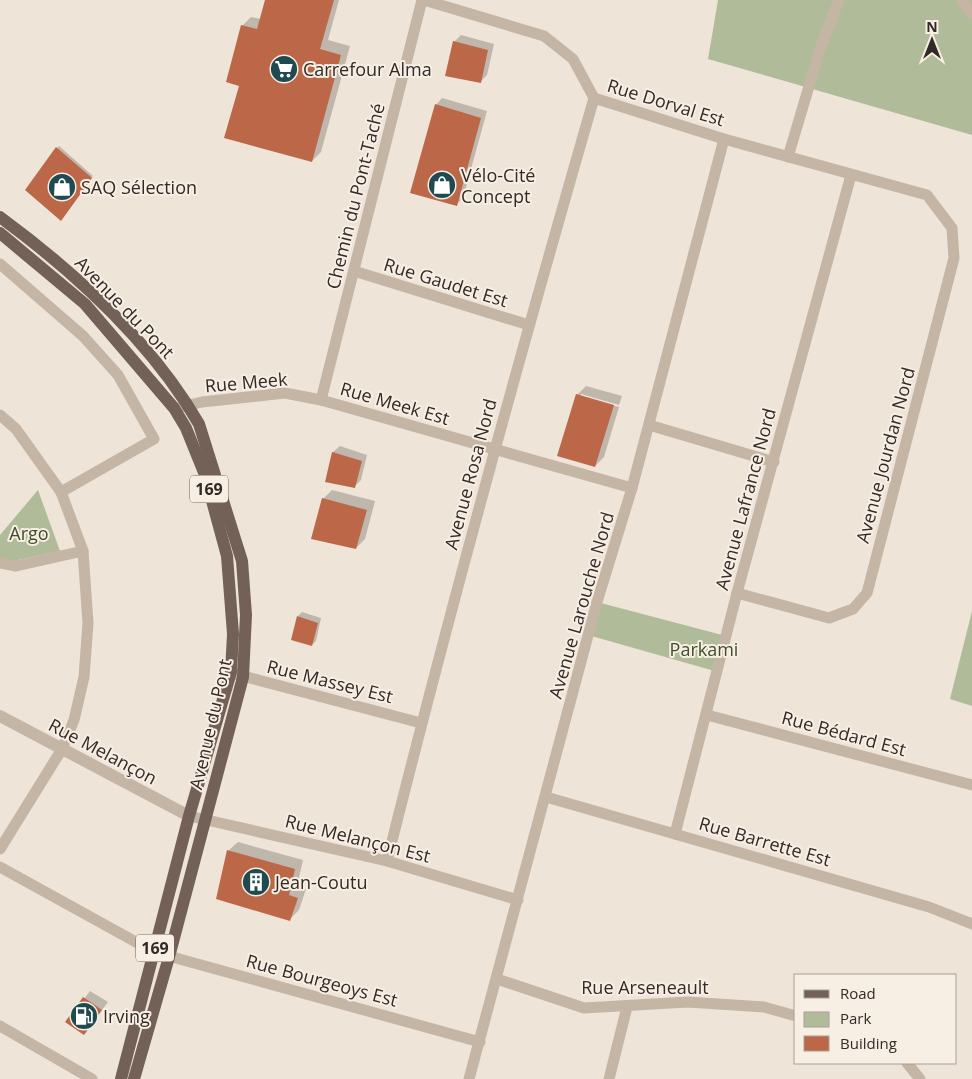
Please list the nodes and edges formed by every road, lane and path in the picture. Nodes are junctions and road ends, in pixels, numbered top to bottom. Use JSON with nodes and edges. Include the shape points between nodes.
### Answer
{"nodes":[{"id":1,"x":423,"y":0,"type":"edge"},
{"id":2,"x":839,"y":0,"type":"edge"},
{"id":3,"x":961,"y":0,"type":"edge"},
{"id":4,"x":972,"y":14,"type":"edge"},
{"id":5,"x":594,"y":98,"type":"junction"},
{"id":6,"x":724,"y":139,"type":"junction"},
{"id":7,"x":788,"y":157,"type":"junction"},
{"id":8,"x":851,"y":175,"type":"junction"},
{"id":9,"x":927,"y":195,"type":"joint"},
{"id":10,"x":0,"y":217,"type":"edge"},
{"id":11,"x":0,"y":233,"type":"edge"},
{"id":12,"x":0,"y":264,"type":"edge"},
{"id":13,"x":354,"y":271,"type":"junction"},
{"id":14,"x":529,"y":325,"type":"junction"},
{"id":15,"x":321,"y":400,"type":"junction"},
{"id":16,"x":189,"y":407,"type":"junction"},
{"id":17,"x":174,"y":408,"type":"junction"},
{"id":18,"x":0,"y":415,"type":"edge"},
{"id":19,"x":649,"y":425,"type":"junction"},
{"id":20,"x":495,"y":451,"type":"junction"},
{"id":21,"x":774,"y":462,"type":"junction"},
{"id":22,"x":632,"y":488,"type":"junction"},
{"id":23,"x":61,"y":492,"type":"junction"},
{"id":24,"x":83,"y":551,"type":"junction"},
{"id":25,"x":0,"y":562,"type":"edge"},
{"id":26,"x":737,"y":593,"type":"junction"},
{"id":27,"x":237,"y":675,"type":"junction"},
{"id":28,"x":707,"y":715,"type":"junction"},
{"id":29,"x":0,"y":716,"type":"edge"},
{"id":30,"x":421,"y":723,"type":"junction"},
{"id":31,"x":62,"y":750,"type":"junction"},
{"id":32,"x":972,"y":784,"type":"edge"},
{"id":33,"x":546,"y":797,"type":"junction"},
{"id":34,"x":189,"y":816,"type":"junction"},
{"id":35,"x":205,"y":820,"type":"junction"},
{"id":36,"x":675,"y":834,"type":"junction"},
{"id":37,"x":0,"y":849,"type":"edge"},
{"id":38,"x":386,"y":861,"type":"junction"},
{"id":39,"x":0,"y":867,"type":"edge"},
{"id":40,"x":518,"y":900,"type":"junction"},
{"id":41,"x":972,"y":924,"type":"edge"},
{"id":42,"x":154,"y":952,"type":"junction"},
{"id":43,"x":169,"y":956,"type":"junction"},
{"id":44,"x":497,"y":979,"type":"junction"},
{"id":45,"x":627,"y":1007,"type":"junction"},
{"id":46,"x":794,"y":1015,"type":"edge"},
{"id":47,"x":0,"y":1026,"type":"edge"},
{"id":48,"x":480,"y":1042,"type":"junction"},
{"id":49,"x":908,"y":1064,"type":"edge"},
{"id":50,"x":92,"y":1079,"type":"edge"},
{"id":51,"x":120,"y":1079,"type":"edge"},
{"id":52,"x":134,"y":1079,"type":"edge"},
{"id":53,"x":469,"y":1079,"type":"edge"},
{"id":54,"x":609,"y":1079,"type":"edge"},
{"id":55,"x":920,"y":1079,"type":"edge"}],
"edges":[{"from":1,"to":5,"type":"street","name":"Rue Dorval Est","via":[[544,36],[573,59]]},
{"from":1,"to":13,"type":"street","name":"Chemin du Pont-Taché"},
{"from":2,"to":7,"type":"street","via":[[820,49]]},
{"from":3,"to":4,"type":"street"},
{"from":5,"to":6,"type":"street","name":"Rue Dorval Est"},
{"from":5,"to":14,"type":"street","name":"Avenue Rosa Nord"},
{"from":6,"to":7,"type":"street","name":"Rue Dorval Est"},
{"from":6,"to":19,"type":"street","name":"Avenue Larouche Nord"},
{"from":7,"to":8,"type":"street","name":"Rue Dorval Est"},
{"from":8,"to":9,"type":"street","name":"Rue Dorval Est"},
{"from":8,"to":21,"type":"street","name":"Avenue Lafrance Nord"},
{"from":9,"to":26,"type":"street","name":"Avenue Jourdan Nord","via":[[952,228],[954,258],[867,593],[853,609],[829,618]]},
{"from":10,"to":16,"type":"main road","name":"Avenue du Pont","via":[[33,241],[96,297],[152,356]]},
{"from":11,"to":17,"type":"main road","name":"Avenue du Pont","number":"169","via":[[85,304]]},
{"from":12,"to":23,"type":"street","via":[[89,343],[118,375],[154,438]]},
{"from":13,"to":14,"type":"street","name":"Rue Gaudet Est"},
{"from":13,"to":15,"type":"street","name":"Chemin du Pont-Taché"},
{"from":14,"to":20,"type":"street","name":"Avenue Rosa Nord"},
{"from":15,"to":16,"type":"street","name":"Rue Meek","via":[[285,393],[202,402]]},
{"from":15,"to":20,"type":"street","name":"Rue Meek Est"},
{"from":16,"to":17,"type":"street","name":"Rue Meek"},
{"from":16,"to":27,"type":"main road","name":"Avenue du Pont","via":[[199,424],[242,561],[246,615]]},
{"from":17,"to":27,"type":"main road","name":"Avenue du Pont","number":"169","via":[[205,475],[227,556]]},
{"from":18,"to":23,"type":"street","via":[[16,429]]},
{"from":19,"to":21,"type":"street"},
{"from":19,"to":22,"type":"street","name":"Avenue Larouche Nord"},
{"from":20,"to":22,"type":"street","name":"Rue Meek Est"},
{"from":20,"to":30,"type":"street","name":"Avenue Rosa Nord"},
{"from":21,"to":26,"type":"street","name":"Avenue Lafrance Nord"},
{"from":22,"to":33,"type":"street","name":"Avenue Larouche Nord","via":[[597,602]]},
{"from":23,"to":24,"type":"street"},
{"from":24,"to":25,"type":"street","via":[[16,566]]},
{"from":24,"to":31,"type":"street","via":[[88,623],[84,677],[74,720]]},
{"from":26,"to":28,"type":"street","name":"Avenue Lafrance Nord"},
{"from":27,"to":30,"type":"street","name":"Rue Massey Est"},
{"from":27,"to":34,"type":"main road","name":"Avenue du Pont","number":"169"},
{"from":27,"to":35,"type":"main road","name":"Avenue du Pont"},
{"from":28,"to":32,"type":"street","name":"Rue Bédard Est"},
{"from":28,"to":36,"type":"street","name":"Avenue Lafrance Nord"},
{"from":29,"to":31,"type":"street","name":"Rue Melançon"},
{"from":30,"to":38,"type":"street","name":"Avenue Rosa Nord"},
{"from":31,"to":34,"type":"street","name":"Rue Melançon"},
{"from":31,"to":37,"type":"street"},
{"from":33,"to":36,"type":"street","name":"Rue Barrette Est"},
{"from":33,"to":40,"type":"street","name":"Avenue Larouche Nord"},
{"from":34,"to":35,"type":"street","name":"Rue Melançon Est"},
{"from":34,"to":42,"type":"main road","name":"Avenue du Pont","number":"169"},
{"from":35,"to":38,"type":"street","name":"Rue Melançon Est"},
{"from":35,"to":43,"type":"main road","name":"Avenue du Pont"},
{"from":36,"to":41,"type":"street","name":"Rue Barrette Est","via":[[929,907]]},
{"from":38,"to":40,"type":"street","name":"Rue Melançon Est"},
{"from":39,"to":42,"type":"street","name":"Rue Bourgeoys Est"},
{"from":40,"to":44,"type":"street","name":"Avenue Larouche Nord"},
{"from":42,"to":43,"type":"street","name":"Rue Bourgeoys Est"},
{"from":42,"to":51,"type":"main road","name":"Avenue du Pont","number":"169"},
{"from":43,"to":48,"type":"street","name":"Rue Bourgeoys Est"},
{"from":43,"to":52,"type":"main road","name":"Avenue du Pont"},
{"from":44,"to":45,"type":"street","name":"Rue Arseneault","via":[[584,1008]]},
{"from":44,"to":48,"type":"street","name":"Avenue Larouche Nord"},
{"from":45,"to":46,"type":"street","name":"Rue Arseneault","via":[[688,1002],[764,1007]]},
{"from":45,"to":54,"type":"street"},
{"from":47,"to":50,"type":"street"},
{"from":48,"to":53,"type":"street","name":"Avenue Larouche Nord"},
{"from":49,"to":55,"type":"street"}]}
